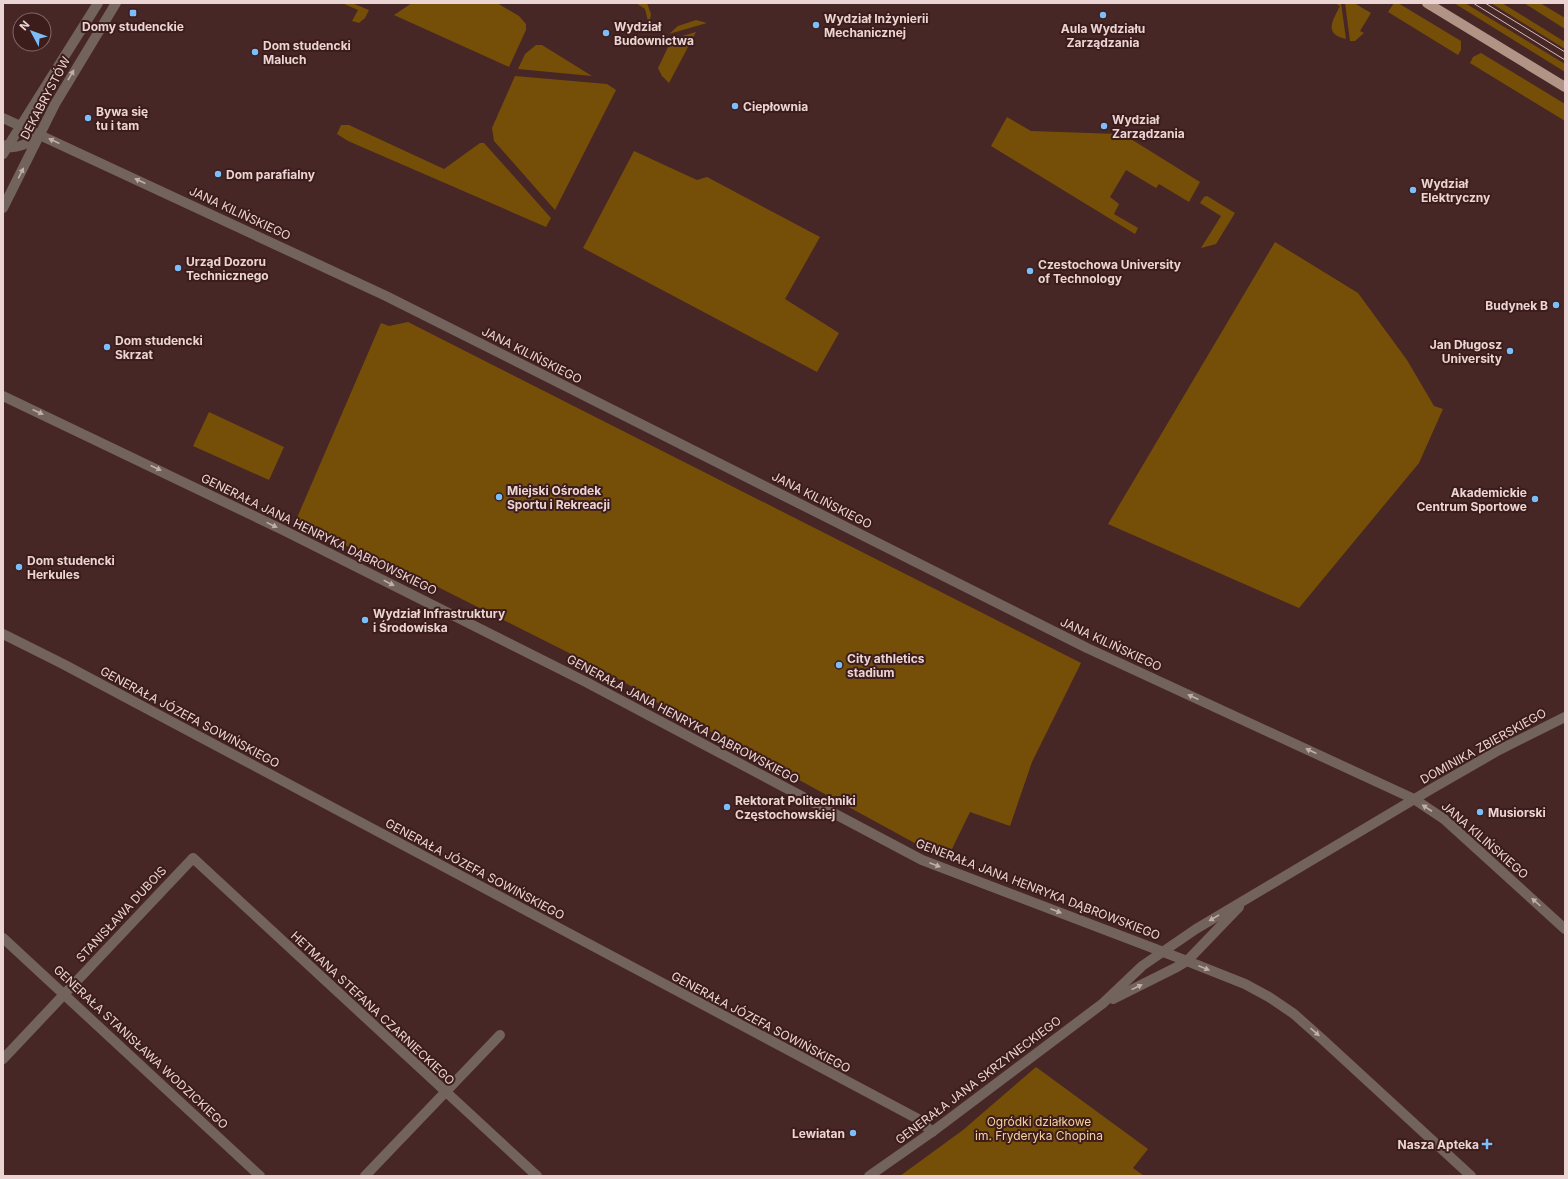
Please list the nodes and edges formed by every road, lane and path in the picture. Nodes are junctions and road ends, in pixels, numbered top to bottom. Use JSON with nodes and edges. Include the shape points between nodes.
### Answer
{"nodes":[{"id":1,"x":98,"y":3,"type":"edge"},
{"id":2,"x":116,"y":3,"type":"edge"},
{"id":3,"x":1427,"y":3,"type":"edge"},
{"id":4,"x":1565,"y":88,"type":"edge"},
{"id":5,"x":3,"y":118,"type":"edge"},
{"id":6,"x":20,"y":126,"type":"junction"},
{"id":7,"x":40,"y":134,"type":"junction"},
{"id":8,"x":4,"y":149,"type":"edge"},
{"id":9,"x":3,"y":208,"type":"edge"},
{"id":10,"x":3,"y":396,"type":"edge"},
{"id":11,"x":3,"y":634,"type":"edge"},
{"id":12,"x":1565,"y":717,"type":"edge"},
{"id":13,"x":1414,"y":799,"type":"junction"},
{"id":14,"x":193,"y":858,"type":"joint"},
{"id":15,"x":1248,"y":898,"type":"junction"},
{"id":16,"x":1565,"y":929,"type":"edge"},
{"id":17,"x":3,"y":938,"type":"edge"},
{"id":18,"x":1162,"y":952,"type":"junction"},
{"id":19,"x":1187,"y":961,"type":"junction"},
{"id":20,"x":64,"y":994,"type":"junction"},
{"id":21,"x":1102,"y":1004,"type":"junction"},
{"id":22,"x":500,"y":1035,"type":"dead end"},
{"id":23,"x":3,"y":1059,"type":"edge"},
{"id":24,"x":446,"y":1093,"type":"junction"},
{"id":25,"x":932,"y":1132,"type":"junction"},
{"id":26,"x":260,"y":1176,"type":"edge"},
{"id":27,"x":365,"y":1176,"type":"edge"},
{"id":28,"x":536,"y":1176,"type":"edge"},
{"id":29,"x":869,"y":1176,"type":"edge"},
{"id":30,"x":1471,"y":1176,"type":"edge"}],
"edges":[{"from":1,"to":6,"type":"street","name":"DEKABRYSTÓW"},
{"from":7,"to":2,"type":"street","name":"DEKABRYSTÓW","one_way":true,"via":[[72,73]]},
{"from":3,"to":4,"type":"main road"},
{"from":5,"to":6,"type":"street","name":"JANA KILIŃSKIEGO"},
{"from":6,"to":7,"type":"street","name":"JANA KILIŃSKIEGO"},
{"from":6,"to":8,"type":"street","name":"DEKABRYSTÓW"},
{"from":7,"to":8,"type":"street","via":[[22,145]]},
{"from":9,"to":7,"type":"street","name":"DEKABRYSTÓW","one_way":true},
{"from":13,"to":7,"type":"street","name":"JANA KILIŃSKIEGO","one_way":true,"via":[[1087,648],[386,296]]},
{"from":10,"to":18,"type":"street","name":"GENERAŁA JANA HENRYKA DĄBROWSKIEGO","one_way":true,"via":[[171,475],[586,682],[922,860]]},
{"from":11,"to":25,"type":"street","name":"GENERAŁA JÓZEFA SOWIŃSKIEGO","via":[[918,1119]]},
{"from":12,"to":13,"type":"street","name":"DOMINIKA ZBIERSKIEGO","via":[[1499,750]]},
{"from":13,"to":15,"type":"street","name":"DOMINIKA ZBIERSKIEGO"},
{"from":16,"to":13,"type":"street","name":"JANA KILIŃSKIEGO","one_way":true,"via":[[1444,819]]},
{"from":14,"to":20,"type":"street","name":"STANISŁAWA DUBOIS"},
{"from":14,"to":24,"type":"street","name":"HETMANA STEFANA CZARNIECKIEGO"},
{"from":15,"to":18,"type":"street","name":"GENERAŁA JANA SKRZYNECKIEGO","one_way":true},
{"from":15,"to":19,"type":"street","name":"GENERAŁA JANA SKRZYNECKIEGO"},
{"from":17,"to":20,"type":"street","name":"GENERAŁA STANISŁAWA WODZICKIEGO"},
{"from":18,"to":19,"type":"street","name":"GENERAŁA JANA HENRYKA DĄBROWSKIEGO"},
{"from":18,"to":21,"type":"street","name":"GENERAŁA JANA SKRZYNECKIEGO","via":[[1142,966]]},
{"from":21,"to":19,"type":"street","name":"GENERAŁA JANA SKRZYNECKIEGO","one_way":true},
{"from":19,"to":30,"type":"street","name":"GENERAŁA JANA HENRYKA DĄBROWSKIEGO","one_way":true,"via":[[1245,984],[1294,1014]]},
{"from":20,"to":23,"type":"street","name":"STANISŁAWA DUBOIS"},
{"from":20,"to":26,"type":"street","name":"GENERAŁA STANISŁAWA WODZICKIEGO"},
{"from":21,"to":25,"type":"street","name":"GENERAŁA JANA SKRZYNECKIEGO"},
{"from":22,"to":24,"type":"street"},
{"from":24,"to":27,"type":"street"},
{"from":24,"to":28,"type":"street","name":"HETMANA STEFANA CZARNIECKIEGO"},
{"from":25,"to":29,"type":"street","name":"GENERAŁA JANA SKRZYNECKIEGO"}]}
